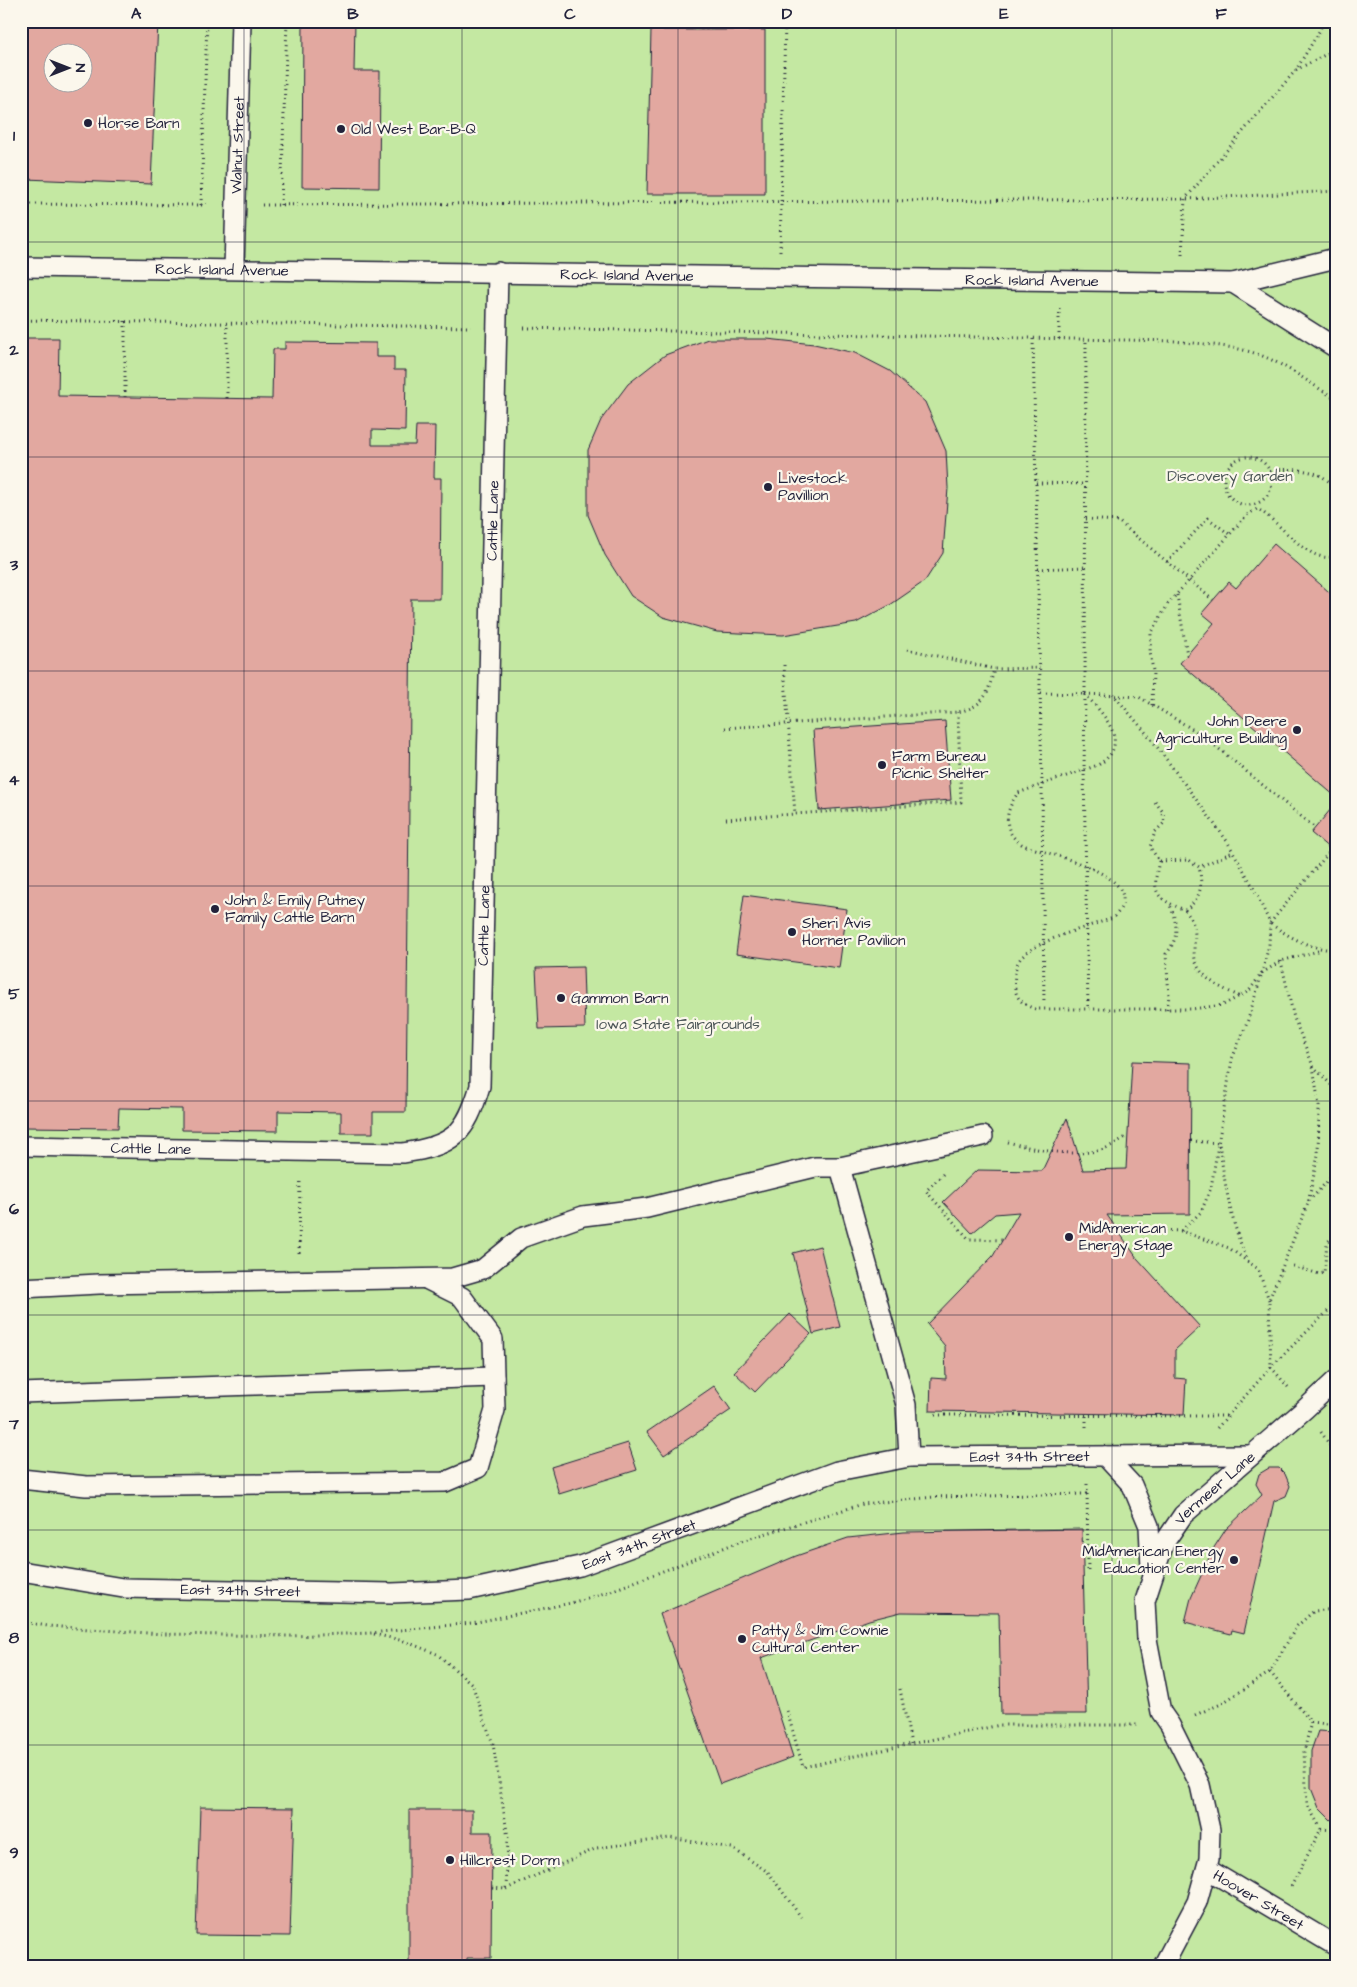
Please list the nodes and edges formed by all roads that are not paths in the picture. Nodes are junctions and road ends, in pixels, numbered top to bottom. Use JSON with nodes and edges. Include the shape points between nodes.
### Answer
{"nodes":[{"id":1,"x":241,"y":21,"type":"edge"},
{"id":2,"x":1336,"y":258,"type":"edge"},
{"id":3,"x":21,"y":267,"type":"edge"},
{"id":4,"x":234,"y":269,"type":"junction"},
{"id":5,"x":498,"y":272,"type":"junction"},
{"id":6,"x":1233,"y":282,"type":"junction"},
{"id":7,"x":1336,"y":348,"type":"edge"},
{"id":8,"x":983,"y":1136,"type":"road end"},
{"id":9,"x":21,"y":1146,"type":"edge"},
{"id":10,"x":840,"y":1167,"type":"junction"},
{"id":11,"x":426,"y":1279,"type":"junction"},
{"id":12,"x":21,"y":1288,"type":"edge"},
{"id":13,"x":494,"y":1377,"type":"junction"},
{"id":14,"x":1336,"y":1380,"type":"edge"},
{"id":15,"x":21,"y":1393,"type":"edge"},
{"id":16,"x":1251,"y":1455,"type":"junction"},
{"id":17,"x":1096,"y":1456,"type":"junction"},
{"id":18,"x":909,"y":1457,"type":"junction"},
{"id":19,"x":21,"y":1479,"type":"edge"},
{"id":20,"x":21,"y":1571,"type":"edge"},
{"id":21,"x":1152,"y":1580,"type":"junction"},
{"id":22,"x":1207,"y":1869,"type":"junction"},
{"id":23,"x":1336,"y":1946,"type":"edge"},
{"id":24,"x":1163,"y":1966,"type":"edge"}],
"edges":[{"from":1,"to":4,"type":"lane","name":"Walnut Street"},
{"from":2,"to":6,"type":"lane","name":"Rock Island Avenue"},
{"from":3,"to":4,"type":"lane","name":"Rock Island Avenue"},
{"from":4,"to":5,"type":"lane","name":"Rock Island Avenue"},
{"from":5,"to":6,"type":"lane","name":"Rock Island Avenue"},
{"from":5,"to":9,"type":"lane","name":"Cattle Lane","via":[[480,1086],[471,1116],[458,1134],[432,1149],[403,1153]]},
{"from":6,"to":7,"type":"lane"},
{"from":8,"to":10,"type":"lane"},
{"from":10,"to":11,"type":"lane","via":[[815,1167],[647,1208],[583,1216],[521,1238],[483,1269],[452,1278]]},
{"from":10,"to":18,"type":"lane","via":[[906,1405]]},
{"from":11,"to":12,"type":"lane"},
{"from":11,"to":13,"type":"lane","via":[[462,1297],[493,1339]]},
{"from":13,"to":15,"type":"lane"},
{"from":13,"to":19,"type":"lane","via":[[496,1410],[478,1468],[445,1482],[86,1486]]},
{"from":14,"to":16,"type":"lane","name":"Vermeer Lane"},
{"from":16,"to":17,"type":"lane","name":"East 34th Street"},
{"from":16,"to":21,"type":"lane","name":"Vermeer Lane","via":[[1183,1515],[1164,1543]]},
{"from":17,"to":18,"type":"lane","name":"East 34th Street"},
{"from":17,"to":21,"type":"lane","via":[[1132,1485],[1149,1526]]},
{"from":18,"to":20,"type":"lane","name":"East 34th Street","via":[[837,1471],[580,1566],[469,1590],[392,1593],[123,1588]]},
{"from":21,"to":22,"type":"lane","name":"Vermeer Lane","via":[[1145,1600],[1146,1639],[1161,1712],[1200,1785],[1210,1830]]},
{"from":22,"to":23,"type":"lane","name":"Hoover Street"},
{"from":22,"to":24,"type":"lane","name":"Vermeer Lane","via":[[1197,1902]]}]}
